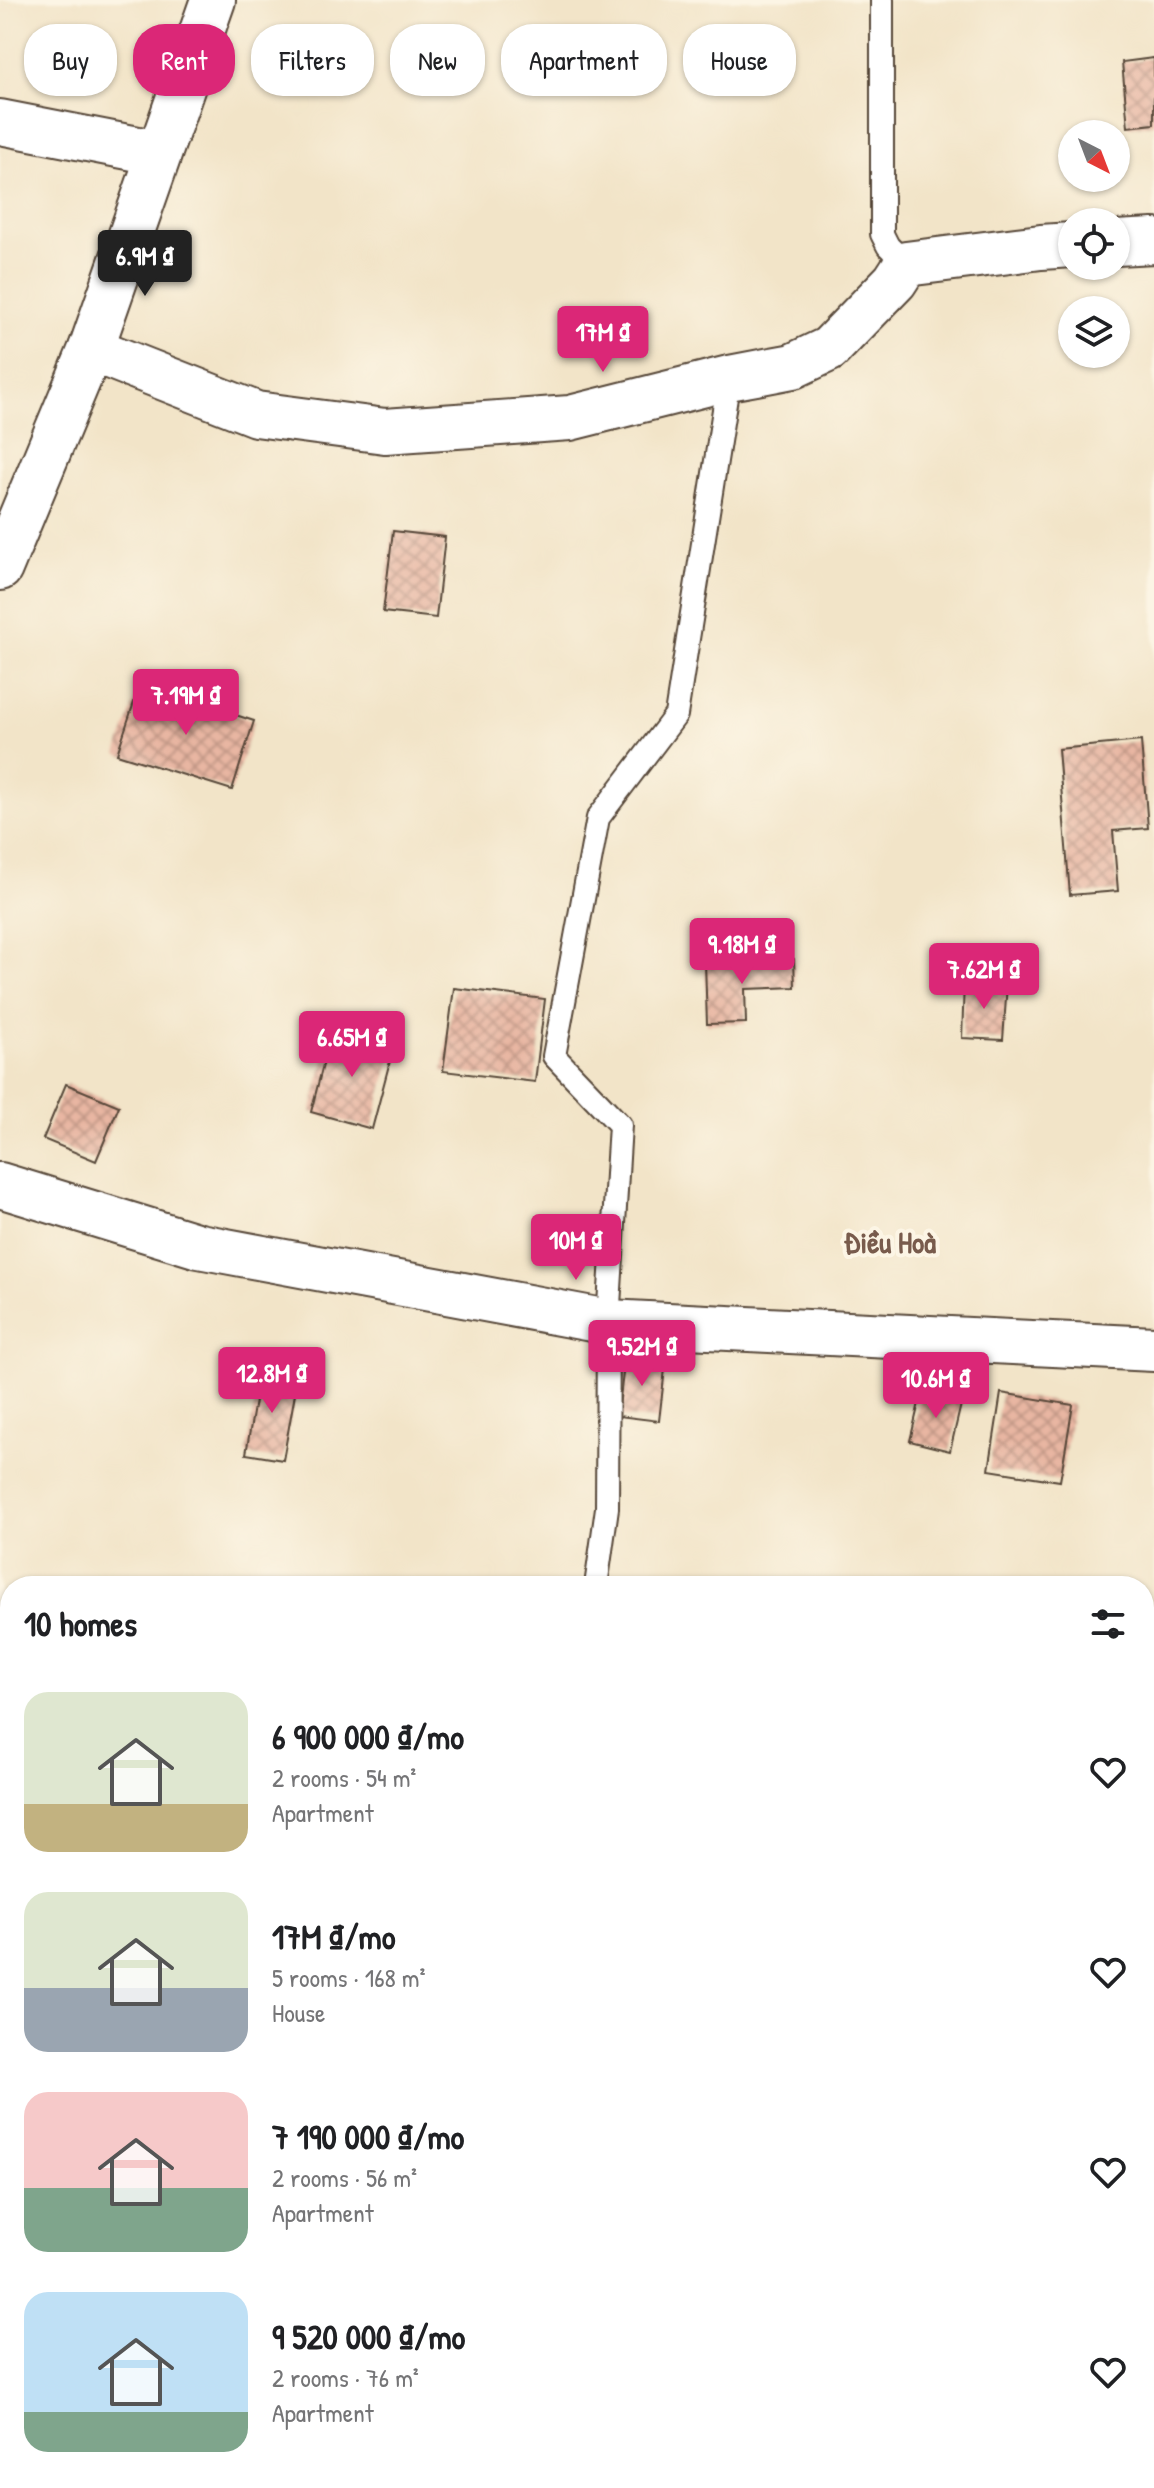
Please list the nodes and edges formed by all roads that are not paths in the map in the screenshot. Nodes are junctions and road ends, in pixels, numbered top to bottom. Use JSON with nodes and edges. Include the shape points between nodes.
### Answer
{"nodes":[{"id":1,"x":213,"y":0,"type":"edge"},
{"id":2,"x":882,"y":0,"type":"edge"},
{"id":3,"x":0,"y":122,"type":"edge"},
{"id":4,"x":159,"y":153,"type":"junction"},
{"id":5,"x":1154,"y":241,"type":"edge"},
{"id":6,"x":1130,"y":242,"type":"edge"},
{"id":7,"x":1058,"y":246,"type":"edge"},
{"id":8,"x":906,"y":264,"type":"junction"},
{"id":9,"x":91,"y":349,"type":"junction"},
{"id":10,"x":729,"y":378,"type":"junction"},
{"id":11,"x":0,"y":568,"type":"edge"},
{"id":12,"x":0,"y":1185,"type":"edge"},
{"id":13,"x":608,"y":1322,"type":"junction"},
{"id":14,"x":1154,"y":1349,"type":"edge"},
{"id":15,"x":597,"y":1576,"type":"edge"}],
"edges":[{"from":1,"to":4,"type":"street"},
{"from":2,"to":8,"type":"lane","via":[[882,234]]},
{"from":3,"to":4,"type":"street"},
{"from":4,"to":9,"type":"street"},
{"from":5,"to":6,"type":"street"},
{"from":7,"to":8,"type":"street"},
{"from":8,"to":10,"type":"street","via":[[829,349],[793,366]]},
{"from":9,"to":10,"type":"street","via":[[256,414],[385,431],[570,418]]},
{"from":9,"to":11,"type":"street"},
{"from":10,"to":13,"type":"lane","via":[[676,715],[598,818],[554,1056],[620,1125]]},
{"from":12,"to":13,"type":"street","via":[[199,1246]]},
{"from":13,"to":14,"type":"street"},
{"from":13,"to":15,"type":"lane","via":[[607,1508]]}]}
